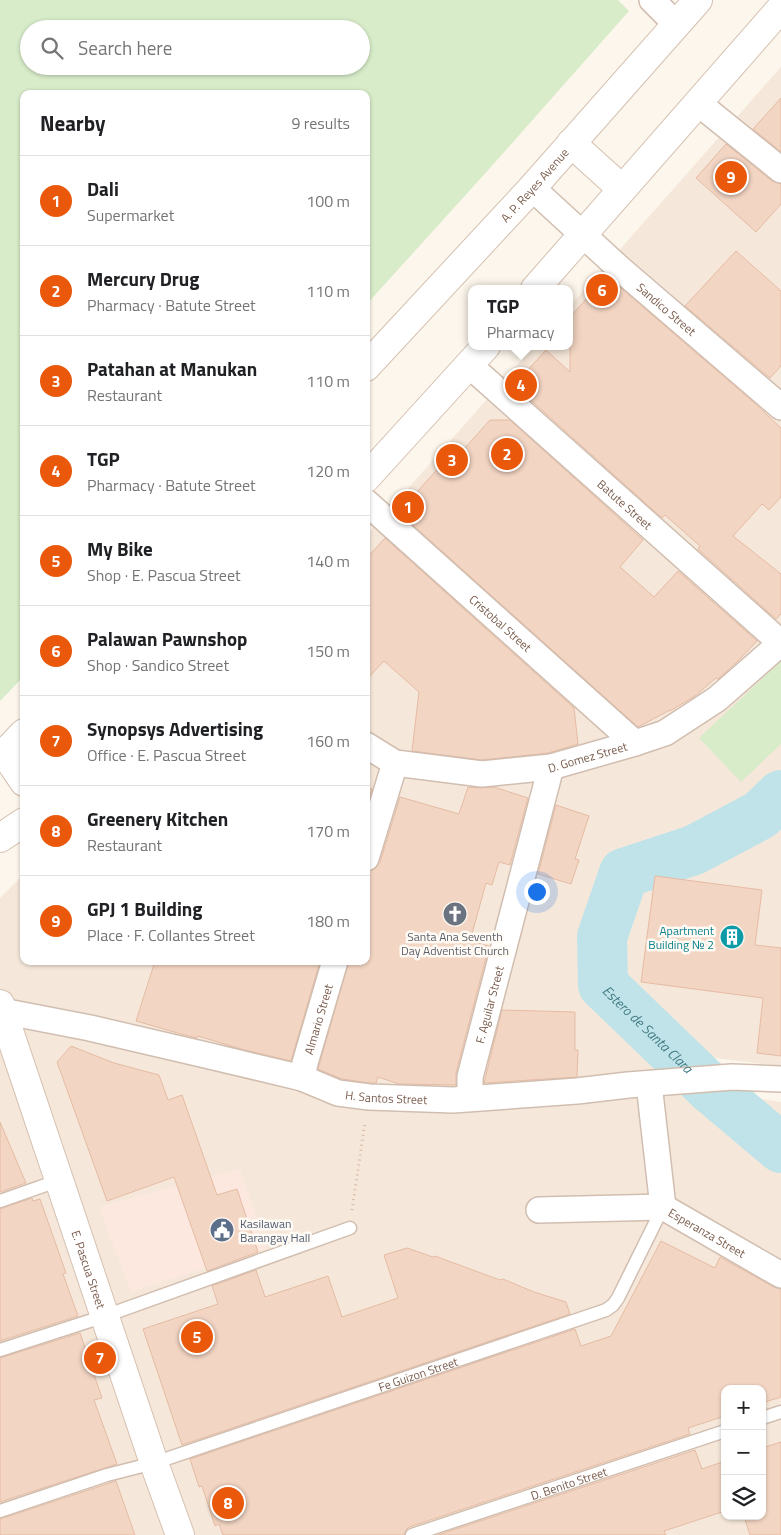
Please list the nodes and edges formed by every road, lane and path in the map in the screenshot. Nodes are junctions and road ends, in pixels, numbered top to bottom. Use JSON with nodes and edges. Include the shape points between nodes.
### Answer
{"nodes":[{"id":1,"x":652,"y":0,"type":"edge"},
{"id":2,"x":698,"y":0,"type":"edge"},
{"id":3,"x":781,"y":8,"type":"edge"},
{"id":4,"x":676,"y":24,"type":"junction"},
{"id":5,"x":698,"y":103,"type":"junction"},
{"id":6,"x":571,"y":143,"type":"junction"},
{"id":7,"x":781,"y":170,"type":"edge"},
{"id":8,"x":532,"y":188,"type":"junction"},
{"id":9,"x":622,"y":189,"type":"junction"},
{"id":10,"x":582,"y":234,"type":"junction"},
{"id":11,"x":538,"y":285,"type":"edge"},
{"id":12,"x":478,"y":356,"type":"edge"},
{"id":13,"x":370,"y":363,"type":"edge"},
{"id":14,"x":781,"y":407,"type":"edge"},
{"id":15,"x":370,"y":474,"type":"edge"},
{"id":16,"x":370,"y":506,"type":"edge"},
{"id":17,"x":781,"y":643,"type":"edge"},
{"id":18,"x":20,"y":737,"type":"edge"},
{"id":19,"x":635,"y":743,"type":"junction"},
{"id":20,"x":370,"y":747,"type":"edge"},
{"id":21,"x":2,"y":756,"type":"edge"},
{"id":22,"x":395,"y":763,"type":"junction"},
{"id":23,"x":551,"y":767,"type":"junction"},
{"id":24,"x":20,"y":777,"type":"edge"},
{"id":25,"x":20,"y":825,"type":"edge"},
{"id":26,"x":0,"y":838,"type":"edge"},
{"id":27,"x":370,"y":845,"type":"edge"},
{"id":28,"x":334,"y":965,"type":"edge"},
{"id":29,"x":1,"y":1007,"type":"edge"},
{"id":30,"x":302,"y":1078,"type":"junction"},
{"id":31,"x":781,"y":1079,"type":"edge"},
{"id":32,"x":649,"y":1084,"type":"junction"},
{"id":33,"x":369,"y":1097,"type":"junction"},
{"id":34,"x":470,"y":1098,"type":"junction"},
{"id":35,"x":60,"y":1180,"type":"junction"},
{"id":36,"x":0,"y":1201,"type":"edge"},
{"id":37,"x":663,"y":1207,"type":"junction"},
{"id":38,"x":539,"y":1210,"type":"dead end"},
{"id":39,"x":350,"y":1228,"type":"joint"},
{"id":40,"x":781,"y":1275,"type":"edge"},
{"id":41,"x":106,"y":1316,"type":"junction"},
{"id":42,"x":0,"y":1350,"type":"edge"},
{"id":43,"x":781,"y":1412,"type":"edge"},
{"id":44,"x":766,"y":1417,"type":"edge"},
{"id":45,"x":721,"y":1432,"type":"edge"},
{"id":46,"x":154,"y":1463,"type":"junction"},
{"id":47,"x":0,"y":1511,"type":"edge"},
{"id":48,"x":180,"y":1535,"type":"edge"},
{"id":49,"x":412,"y":1535,"type":"edge"}],
"edges":[{"from":1,"to":4,"type":"street"},
{"from":2,"to":4,"type":"street","name":"A. P. Reyes Avenue"},
{"from":3,"to":5,"type":"street"},
{"from":4,"to":6,"type":"street","name":"A. P. Reyes Avenue"},
{"from":5,"to":7,"type":"street"},
{"from":5,"to":9,"type":"street"},
{"from":6,"to":8,"type":"street","name":"A. P. Reyes Avenue"},
{"from":6,"to":9,"type":"street"},
{"from":8,"to":10,"type":"street","name":"Sandico Street"},
{"from":8,"to":13,"type":"street","name":"A. P. Reyes Avenue"},
{"from":9,"to":10,"type":"street"},
{"from":10,"to":11,"type":"street"},
{"from":10,"to":14,"type":"street","name":"Sandico Street"},
{"from":12,"to":15,"type":"street"},
{"from":12,"to":17,"type":"street","name":"Batute Street"},
{"from":16,"to":19,"type":"street","name":"Cristobal Street"},
{"from":17,"to":19,"type":"street","name":"D. Gomez Street","via":[[717,699],[665,733]]},
{"from":18,"to":21,"type":"street"},
{"from":19,"to":23,"type":"street","name":"D. Gomez Street"},
{"from":20,"to":22,"type":"street","name":"D. Gomez Street"},
{"from":21,"to":24,"type":"street"},
{"from":22,"to":23,"type":"street","name":"D. Gomez Street","via":[[482,774]]},
{"from":22,"to":27,"type":"street"},
{"from":23,"to":34,"type":"street","name":"F. Aguilar Street","via":[[470,1077]]},
{"from":25,"to":26,"type":"street"},
{"from":28,"to":30,"type":"street","name":"Almario Street"},
{"from":29,"to":30,"type":"street","name":"H. Santos Street"},
{"from":29,"to":35,"type":"street","name":"E. Pascua Street"},
{"from":30,"to":33,"type":"street","name":"H. Santos Street","via":[[338,1093]]},
{"from":31,"to":32,"type":"street","name":"H. Santos Street","via":[[732,1077]]},
{"from":32,"to":34,"type":"street","name":"H. Santos Street"},
{"from":32,"to":37,"type":"street"},
{"from":33,"to":34,"type":"street","name":"H. Santos Street"},
{"from":33,"to":39,"type":"path"},
{"from":35,"to":36,"type":"lane"},
{"from":35,"to":41,"type":"street","name":"E. Pascua Street"},
{"from":37,"to":38,"type":"street","name":"Esperanza Street"},
{"from":37,"to":40,"type":"street","name":"Esperanza Street"},
{"from":37,"to":46,"type":"lane","name":"Fe Guizon Street","via":[[618,1298],[606,1310]]},
{"from":39,"to":41,"type":"lane"},
{"from":41,"to":42,"type":"lane"},
{"from":41,"to":46,"type":"street","name":"E. Pascua Street"},
{"from":43,"to":44,"type":"lane"},
{"from":45,"to":49,"type":"lane","name":"D. Benito Street"},
{"from":46,"to":47,"type":"lane","name":"Fe Guizon Street","via":[[107,1475]]},
{"from":46,"to":48,"type":"street","name":"E. Pascua Street"}]}
